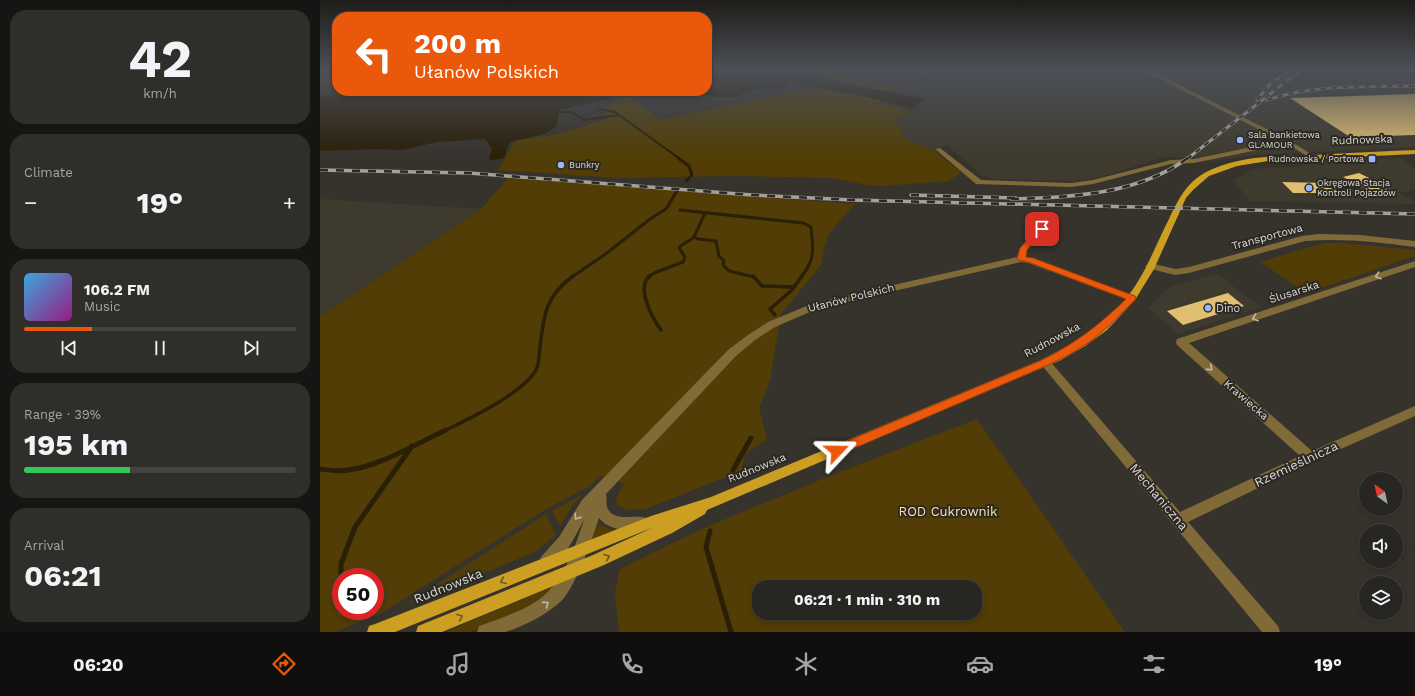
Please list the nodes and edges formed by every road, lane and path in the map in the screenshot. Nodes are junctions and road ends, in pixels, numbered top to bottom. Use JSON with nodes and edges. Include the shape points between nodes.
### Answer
{"nodes":[{"id":1,"x":1202,"y":98,"type":"edge"},
{"id":2,"x":1288,"y":142,"type":"junction"},
{"id":3,"x":938,"y":149,"type":"dead end"},
{"id":4,"x":1415,"y":152,"type":"edge"},
{"id":5,"x":1312,"y":157,"type":"junction"},
{"id":6,"x":1051,"y":218,"type":"dead end"},
{"id":7,"x":1415,"y":244,"type":"edge"},
{"id":8,"x":1021,"y":259,"type":"junction"},
{"id":9,"x":1415,"y":264,"type":"edge"},
{"id":10,"x":1150,"y":266,"type":"junction"},
{"id":11,"x":1132,"y":298,"type":"junction"},
{"id":12,"x":1181,"y":342,"type":"joint"},
{"id":13,"x":1045,"y":363,"type":"junction"},
{"id":14,"x":1415,"y":411,"type":"edge"},
{"id":15,"x":1310,"y":457,"type":"junction"},
{"id":16,"x":603,"y":488,"type":"junction"},
{"id":17,"x":713,"y":502,"type":"junction"},
{"id":18,"x":1178,"y":520,"type":"junction"},
{"id":19,"x":651,"y":522,"type":"junction"},
{"id":20,"x":580,"y":551,"type":"junction"},
{"id":21,"x":540,"y":567,"type":"junction"},
{"id":22,"x":571,"y":571,"type":"junction"},
{"id":23,"x":375,"y":632,"type":"edge"},
{"id":24,"x":424,"y":632,"type":"edge"},
{"id":25,"x":485,"y":632,"type":"edge"},
{"id":26,"x":1272,"y":632,"type":"edge"}],
"edges":[{"from":1,"to":2,"type":"street"},
{"from":2,"to":3,"type":"street","via":[[1160,164],[1093,182],[1071,185],[979,182]]},
{"from":2,"to":5,"type":"street"},
{"from":4,"to":5,"type":"main road","name":"Rudnowska"},
{"from":5,"to":10,"type":"main road","name":"Rudnowska","via":[[1251,161],[1222,168],[1200,179],[1185,195]]},
{"from":6,"to":8,"type":"street","via":[[1023,250]]},
{"from":7,"to":10,"type":"street","name":"Transportowa","via":[[1320,236],[1189,270],[1175,272]]},
{"from":8,"to":11,"type":"street","name":"Ułanów Polskich","via":[[1030,260]]},
{"from":8,"to":16,"type":"street","name":"Ułanów Polskich","via":[[817,305],[767,326],[732,353]]},
{"from":9,"to":12,"type":"street","name":"Ślusarska","one_way":true},
{"from":10,"to":11,"type":"main road","name":"Rudnowska"},
{"from":11,"to":13,"type":"main road","name":"Rudnowska","via":[[1087,339]]},
{"from":12,"to":15,"type":"street","name":"Krawiecka","one_way":true},
{"from":13,"to":17,"type":"main road","name":"Rudnowska"},
{"from":13,"to":18,"type":"street","name":"Mechaniczna"},
{"from":14,"to":15,"type":"street","name":"Rzemieślnicza"},
{"from":15,"to":18,"type":"street","name":"Rzemieślnicza"},
{"from":16,"to":19,"type":"street","via":[[599,501],[604,516],[620,524]]},
{"from":16,"to":20,"type":"street","name":"Ułanów Polskich","via":[[596,500]]},
{"from":16,"to":21,"type":"street","name":"Ułanów Polskich","one_way":true,"via":[[578,515],[560,547]]},
{"from":17,"to":19,"type":"main road","name":"Rudnowska"},
{"from":22,"to":17,"type":"main road","name":"Rudnowska","one_way":true,"via":[[647,538]]},
{"from":18,"to":26,"type":"street","name":"Mechaniczna"},
{"from":19,"to":20,"type":"main road","name":"Rudnowska"},
{"from":20,"to":21,"type":"main road","name":"Rudnowska"},
{"from":20,"to":22,"type":"street","name":"Ułanów Polskich"},
{"from":21,"to":23,"type":"main road","name":"Rudnowska","one_way":true},
{"from":24,"to":22,"type":"main road","name":"Rudnowska","one_way":true},
{"from":25,"to":22,"type":"street","name":"Ułanów Polskich","one_way":true,"via":[[539,609],[558,593]]}]}
